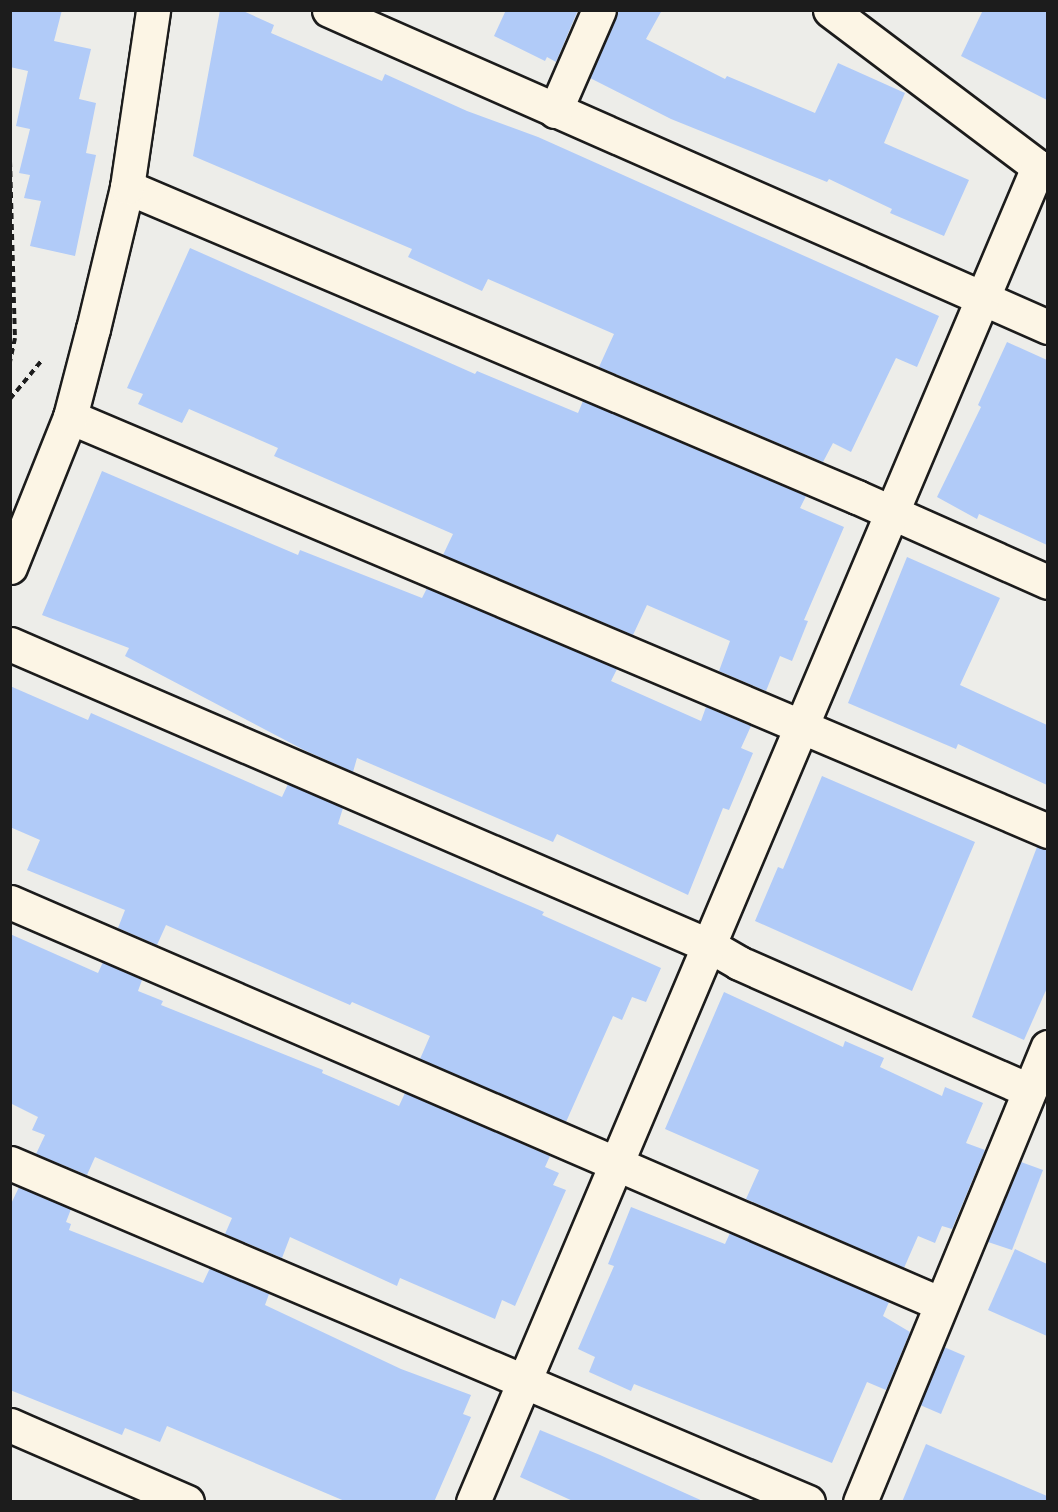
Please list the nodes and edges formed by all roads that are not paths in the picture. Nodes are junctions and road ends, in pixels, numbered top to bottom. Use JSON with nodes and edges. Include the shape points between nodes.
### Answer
{"nodes":[{"id":1,"x":153,"y":10,"type":"edge"},
{"id":2,"x":329,"y":10,"type":"edge"},
{"id":3,"x":599,"y":10,"type":"edge"},
{"id":4,"x":830,"y":10,"type":"edge"},
{"id":5,"x":555,"y":111,"type":"junction"},
{"id":6,"x":1042,"y":168,"type":"edge"},
{"id":7,"x":127,"y":187,"type":"junction"},
{"id":8,"x":982,"y":298,"type":"junction"},
{"id":9,"x":1047,"y":327,"type":"edge"},
{"id":10,"x":70,"y":417,"type":"junction"},
{"id":11,"x":894,"y":513,"type":"junction"},
{"id":12,"x":10,"y":567,"type":"edge"},
{"id":13,"x":1047,"y":582,"type":"edge"},
{"id":14,"x":10,"y":644,"type":"edge"},
{"id":15,"x":799,"y":729,"type":"junction"},
{"id":16,"x":1047,"y":831,"type":"edge"},
{"id":17,"x":10,"y":902,"type":"edge"},
{"id":18,"x":710,"y":946,"type":"junction"},
{"id":19,"x":1047,"y":1047,"type":"edge"},
{"id":20,"x":1029,"y":1090,"type":"junction"},
{"id":21,"x":614,"y":1160,"type":"junction"},
{"id":22,"x":10,"y":1163,"type":"edge"},
{"id":23,"x":941,"y":1304,"type":"junction"},
{"id":24,"x":522,"y":1383,"type":"junction"},
{"id":25,"x":10,"y":1425,"type":"edge"},
{"id":26,"x":187,"y":1502,"type":"edge"},
{"id":27,"x":472,"y":1502,"type":"edge"},
{"id":28,"x":808,"y":1502,"type":"edge"},
{"id":29,"x":860,"y":1502,"type":"edge"}],
"edges":[{"from":1,"to":7,"type":"street"},
{"from":2,"to":5,"type":"street"},
{"from":3,"to":5,"type":"street"},
{"from":4,"to":6,"type":"street"},
{"from":5,"to":8,"type":"street"},
{"from":6,"to":8,"type":"street"},
{"from":7,"to":10,"type":"street"},
{"from":7,"to":11,"type":"street"},
{"from":8,"to":9,"type":"street"},
{"from":8,"to":11,"type":"street"},
{"from":10,"to":12,"type":"street"},
{"from":10,"to":15,"type":"street"},
{"from":11,"to":13,"type":"street"},
{"from":11,"to":15,"type":"street"},
{"from":14,"to":18,"type":"street"},
{"from":15,"to":16,"type":"street"},
{"from":15,"to":18,"type":"street"},
{"from":17,"to":21,"type":"street"},
{"from":18,"to":20,"type":"street","via":[[739,963]]},
{"from":18,"to":21,"type":"street"},
{"from":19,"to":20,"type":"street"},
{"from":20,"to":23,"type":"street"},
{"from":21,"to":23,"type":"street"},
{"from":21,"to":24,"type":"street"},
{"from":22,"to":24,"type":"street"},
{"from":23,"to":29,"type":"street"},
{"from":24,"to":27,"type":"street"},
{"from":24,"to":28,"type":"street"},
{"from":25,"to":26,"type":"street"}]}
